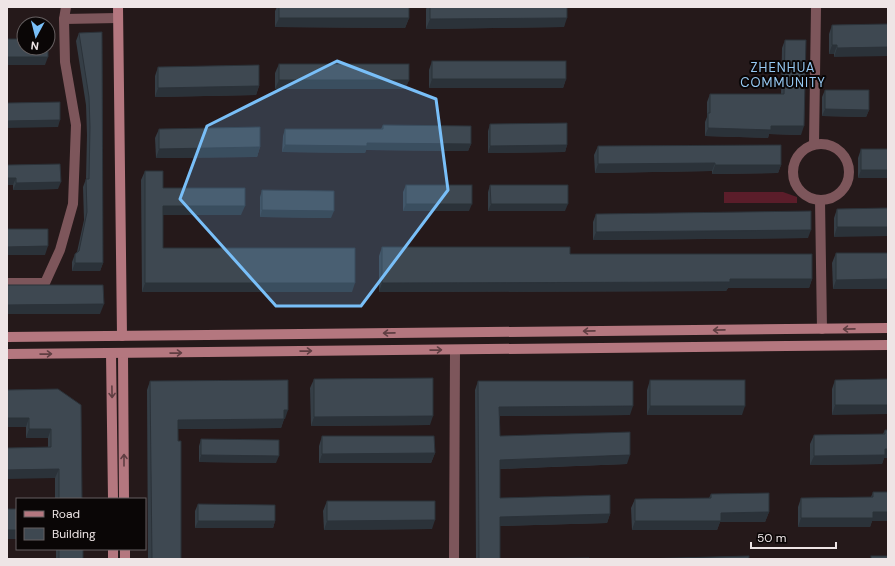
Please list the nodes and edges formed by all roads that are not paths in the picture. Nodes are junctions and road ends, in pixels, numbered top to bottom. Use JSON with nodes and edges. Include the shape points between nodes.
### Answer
{"nodes":[{"id":1,"x":66,"y":7,"type":"edge"},
{"id":2,"x":118,"y":7,"type":"edge"},
{"id":3,"x":816,"y":7,"type":"edge"},
{"id":4,"x":118,"y":18,"type":"junction"},
{"id":5,"x":64,"y":19,"type":"junction"},
{"id":6,"x":814,"y":144,"type":"junction"},
{"id":7,"x":820,"y":200,"type":"junction"},
{"id":8,"x":7,"y":283,"type":"edge"},
{"id":9,"x":888,"y":328,"type":"edge"},
{"id":10,"x":822,"y":329,"type":"junction"},
{"id":11,"x":122,"y":336,"type":"junction"},
{"id":12,"x":7,"y":337,"type":"edge"},
{"id":13,"x":888,"y":345,"type":"edge"},
{"id":14,"x":455,"y":350,"type":"junction"},
{"id":15,"x":112,"y":353,"type":"junction"},
{"id":16,"x":123,"y":353,"type":"junction"},
{"id":17,"x":7,"y":354,"type":"edge"},
{"id":18,"x":113,"y":498,"type":"edge"},
{"id":19,"x":124,"y":498,"type":"edge"},
{"id":20,"x":454,"y":559,"type":"edge"}],
"edges":[{"from":1,"to":5,"type":"street"},
{"from":2,"to":4,"type":"main road"},
{"from":3,"to":6,"type":"street"},
{"from":4,"to":5,"type":"street"},
{"from":4,"to":11,"type":"main road"},
{"from":5,"to":8,"type":"street","via":[[65,62],[76,125],[73,204],[60,250],[45,283]]},
{"from":6,"to":7,"type":"street","via":[[803,149],[796,158],[792,169],[793,181],[798,190],[807,197]]},
{"from":6,"to":7,"type":"street","via":[[836,148],[844,155],[849,166],[849,177],[845,187],[838,195],[828,200]]},
{"from":7,"to":10,"type":"street"},
{"from":9,"to":10,"type":"main road","one_way":true},
{"from":10,"to":11,"type":"main road","one_way":true},
{"from":11,"to":12,"type":"main road"},
{"from":13,"to":14,"type":"main road"},
{"from":16,"to":14,"type":"main road","one_way":true},
{"from":14,"to":20,"type":"street"},
{"from":15,"to":16,"type":"main road"},
{"from":17,"to":15,"type":"main road","one_way":true},
{"from":15,"to":18,"type":"main road","one_way":true},
{"from":19,"to":16,"type":"main road","one_way":true}]}
